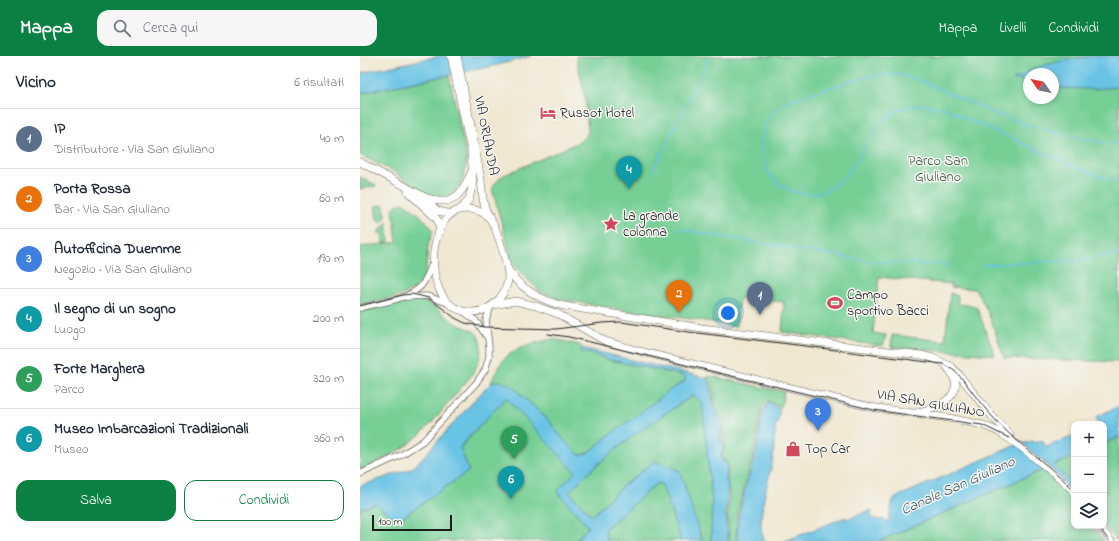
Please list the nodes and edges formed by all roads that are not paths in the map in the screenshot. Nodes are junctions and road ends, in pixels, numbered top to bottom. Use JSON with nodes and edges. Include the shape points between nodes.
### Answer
{"nodes":[{"id":1,"x":451,"y":56,"type":"edge"},
{"id":2,"x":457,"y":56,"type":"edge"},
{"id":3,"x":459,"y":81,"type":"junction"},
{"id":4,"x":360,"y":162,"type":"edge"},
{"id":5,"x":472,"y":171,"type":"junction"},
{"id":6,"x":398,"y":184,"type":"junction"},
{"id":7,"x":416,"y":193,"type":"junction"},
{"id":8,"x":458,"y":210,"type":"junction"},
{"id":9,"x":451,"y":214,"type":"junction"},
{"id":10,"x":491,"y":220,"type":"junction"},
{"id":11,"x":440,"y":232,"type":"junction"},
{"id":12,"x":433,"y":261,"type":"junction"},
{"id":13,"x":507,"y":267,"type":"junction"},
{"id":14,"x":399,"y":298,"type":"junction"},
{"id":15,"x":449,"y":303,"type":"junction"},
{"id":16,"x":492,"y":306,"type":"junction"},
{"id":17,"x":360,"y":308,"type":"edge"},
{"id":18,"x":462,"y":310,"type":"junction"},
{"id":19,"x":489,"y":344,"type":"junction"},
{"id":20,"x":938,"y":360,"type":"junction"},
{"id":21,"x":910,"y":412,"type":"junction"},
{"id":22,"x":1019,"y":445,"type":"junction"},
{"id":23,"x":360,"y":474,"type":"edge"},
{"id":24,"x":1071,"y":489,"type":"edge"},
{"id":25,"x":1102,"y":529,"type":"edge"},
{"id":26,"x":1111,"y":541,"type":"edge"}],
"edges":[{"from":1,"to":3,"type":"main road","name":"VIA ORLANDA"},
{"from":2,"to":3,"type":"main road","name":"VIA ORLANDA"},
{"from":3,"to":5,"type":"main road","name":"VIA ORLANDA"},
{"from":3,"to":10,"type":"main road","name":"VIA ORLANDA","via":[[481,180],[484,207]]},
{"from":4,"to":6,"type":"main road"},
{"from":5,"to":7,"type":"main road","via":[[463,189],[452,199],[438,201]]},
{"from":5,"to":8,"type":"main road","name":"VIA ORLANDA","via":[[471,194],[467,203]]},
{"from":6,"to":7,"type":"main road"},
{"from":6,"to":11,"type":"main road","via":[[436,218]]},
{"from":7,"to":9,"type":"main road","via":[[438,211]]},
{"from":8,"to":9,"type":"main road"},
{"from":8,"to":10,"type":"main road","via":[[476,210]]},
{"from":9,"to":11,"type":"main road"},
{"from":10,"to":13,"type":"main road"},
{"from":11,"to":12,"type":"main road","via":[[434,247]]},
{"from":12,"to":14,"type":"street","via":[[422,285]]},
{"from":12,"to":15,"type":"main road","via":[[439,289]]},
{"from":13,"to":16,"type":"main road","via":[[507,285]]},
{"from":13,"to":20,"type":"main road","name":"VIA SAN GIULIANO","via":[[514,278],[526,288],[550,302],[564,306],[702,328],[921,355]]},
{"from":14,"to":15,"type":"street","via":[[427,296]]},
{"from":14,"to":17,"type":"street"},
{"from":15,"to":18,"type":"main road"},
{"from":16,"to":18,"type":"main road","via":[[476,311]]},
{"from":16,"to":19,"type":"street","via":[[486,320]]},
{"from":16,"to":21,"type":"main road","name":"VIA SAN GIULIANO","via":[[524,302],[558,314],[605,341],[639,351],[843,401]]},
{"from":18,"to":19,"type":"street","via":[[476,321]]},
{"from":19,"to":23,"type":"street","via":[[488,361],[482,375],[429,435],[401,455]]},
{"from":20,"to":21,"type":"main road","via":[[954,376],[954,392],[947,401],[938,406]]},
{"from":20,"to":22,"type":"main road","name":"VIA SAN GIULIANO","via":[[955,370]]},
{"from":21,"to":22,"type":"main road","name":"VIA SAN GIULIANO","via":[[978,424],[999,432]]},
{"from":22,"to":24,"type":"main road"},
{"from":25,"to":26,"type":"main road"}]}
